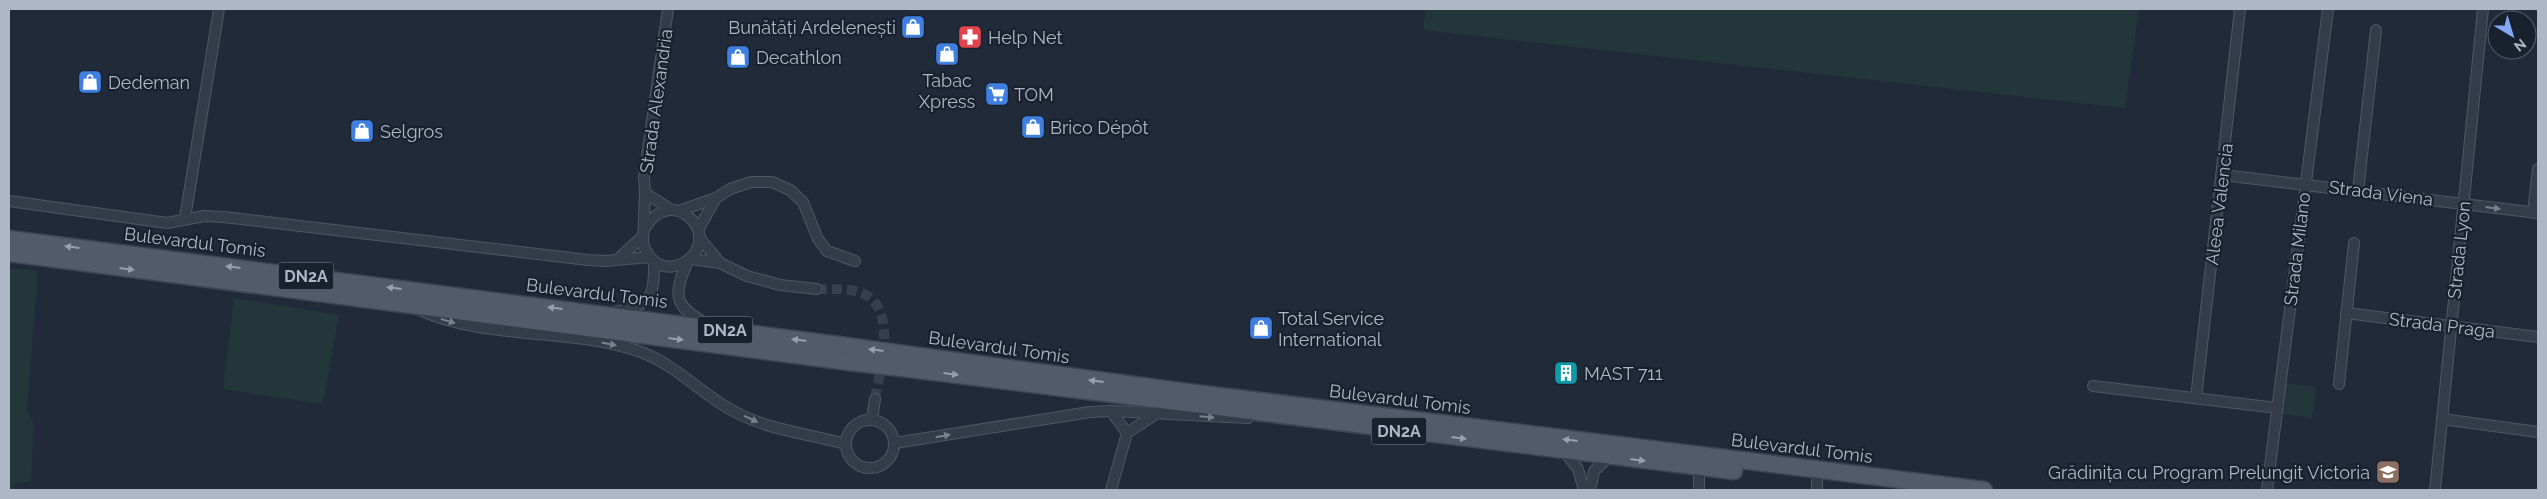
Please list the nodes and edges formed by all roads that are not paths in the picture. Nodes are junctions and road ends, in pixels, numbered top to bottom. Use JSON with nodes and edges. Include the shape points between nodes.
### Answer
{"nodes":[{"id":1,"x":219,"y":9,"type":"edge"},
{"id":2,"x":668,"y":9,"type":"edge"},
{"id":3,"x":2240,"y":9,"type":"edge"},
{"id":4,"x":2328,"y":9,"type":"edge"},
{"id":5,"x":2483,"y":9,"type":"edge"},
{"id":6,"x":2376,"y":30,"type":"dead end"},
{"id":7,"x":2538,"y":169,"type":"edge"},
{"id":8,"x":2222,"y":175,"type":"junction"},
{"id":9,"x":2306,"y":184,"type":"junction"},
{"id":10,"x":2358,"y":190,"type":"junction"},
{"id":11,"x":645,"y":193,"type":"junction"},
{"id":12,"x":716,"y":198,"type":"junction"},
{"id":13,"x":9,"y":201,"type":"edge"},
{"id":14,"x":2464,"y":204,"type":"junction"},
{"id":15,"x":675,"y":211,"type":"junction"},
{"id":16,"x":2536,"y":213,"type":"edge"},
{"id":17,"x":185,"y":218,"type":"junction"},
{"id":18,"x":644,"y":232,"type":"junction"},
{"id":19,"x":699,"y":233,"type":"junction"},
{"id":20,"x":9,"y":239,"type":"edge"},
{"id":21,"x":2354,"y":243,"type":"dead end"},
{"id":22,"x":9,"y":254,"type":"edge"},
{"id":23,"x":652,"y":259,"type":"junction"},
{"id":24,"x":617,"y":260,"type":"junction"},
{"id":25,"x":689,"y":260,"type":"junction"},
{"id":26,"x":855,"y":261,"type":"dead end"},
{"id":27,"x":720,"y":263,"type":"junction"},
{"id":28,"x":817,"y":290,"type":"tunnel mouth"},
{"id":29,"x":403,"y":303,"type":"junction"},
{"id":30,"x":2346,"y":313,"type":"junction"},
{"id":31,"x":604,"y":314,"type":"junction"},
{"id":32,"x":2451,"y":326,"type":"junction"},
{"id":33,"x":719,"y":330,"type":"junction"},
{"id":34,"x":2538,"y":336,"type":"edge"},
{"id":35,"x":848,"y":354,"type":"junction"},
{"id":36,"x":903,"y":361,"type":"junction"},
{"id":37,"x":2339,"y":384,"type":"dead end"},
{"id":38,"x":2093,"y":386,"type":"dead end"},
{"id":39,"x":2196,"y":398,"type":"junction"},
{"id":40,"x":875,"y":399,"type":"tunnel mouth"},
{"id":41,"x":2277,"y":408,"type":"junction"},
{"id":42,"x":1111,"y":410,"type":"junction"},
{"id":43,"x":1159,"y":412,"type":"junction"},
{"id":44,"x":1300,"y":418,"type":"junction"},
{"id":45,"x":872,"y":419,"type":"junction"},
{"id":46,"x":2442,"y":419,"type":"junction"},
{"id":47,"x":2538,"y":432,"type":"edge"},
{"id":48,"x":1127,"y":433,"type":"junction"},
{"id":49,"x":894,"y":443,"type":"junction"},
{"id":50,"x":845,"y":444,"type":"junction"},
{"id":51,"x":1564,"y":451,"type":"junction"},
{"id":52,"x":1609,"y":457,"type":"junction"},
{"id":53,"x":1699,"y":467,"type":"junction"},
{"id":54,"x":1817,"y":486,"type":"edge"},
{"id":55,"x":1111,"y":490,"type":"edge"},
{"id":56,"x":1584,"y":490,"type":"edge"},
{"id":57,"x":1590,"y":490,"type":"edge"},
{"id":58,"x":1699,"y":490,"type":"edge"},
{"id":59,"x":1896,"y":490,"type":"edge"},
{"id":60,"x":1984,"y":490,"type":"edge"},
{"id":61,"x":2267,"y":490,"type":"edge"},
{"id":62,"x":2435,"y":490,"type":"edge"}],
"edges":[{"from":1,"to":17,"type":"street"},
{"from":2,"to":11,"type":"street","name":"Strada Alexandria","via":[[644,177]]},
{"from":3,"to":8,"type":"street","name":"Aleea Valencia"},
{"from":4,"to":9,"type":"street","name":"Strada Milano"},
{"from":5,"to":14,"type":"street","name":"Strada Lyon"},
{"from":6,"to":10,"type":"street"},
{"from":7,"to":16,"type":"street"},
{"from":8,"to":9,"type":"street","name":"Strada Viena"},
{"from":8,"to":39,"type":"street","name":"Aleea Valencia"},
{"from":9,"to":10,"type":"street","name":"Strada Viena"},
{"from":9,"to":41,"type":"street","name":"Strada Milano"},
{"from":10,"to":14,"type":"street","name":"Strada Viena"},
{"from":11,"to":15,"type":"street"},
{"from":11,"to":18,"type":"street","name":"Strada Alexandria"},
{"from":12,"to":15,"type":"street"},
{"from":12,"to":19,"type":"street"},
{"from":12,"to":26,"type":"street","via":[[751,182],[772,182],[790,190],[803,202],[818,239],[827,251]]},
{"from":13,"to":17,"type":"street","via":[[167,223]]},
{"from":14,"to":16,"type":"street","name":"Strada Viena","one_way":true},
{"from":14,"to":32,"type":"street","name":"Strada Lyon"},
{"from":15,"to":18,"type":"street","via":[[656,215]]},
{"from":15,"to":19,"type":"street","via":[[687,215]]},
{"from":17,"to":24,"type":"street","via":[[224,217],[588,260]]},
{"from":18,"to":23,"type":"street","via":[[646,250]]},
{"from":18,"to":24,"type":"street"},
{"from":19,"to":25,"type":"street","via":[[699,245]]},
{"from":19,"to":27,"type":"street"},
{"from":31,"to":20,"type":"main road","name":"Bulevardul Tomis","number":"DN2A","one_way":true},
{"from":21,"to":30,"type":"street"},
{"from":22,"to":29,"type":"main road","name":"Bulevardul Tomis","number":"DN2A","one_way":true},
{"from":23,"to":24,"type":"street"},
{"from":23,"to":25,"type":"street","via":[[668,266],[678,266]]},
{"from":23,"to":31,"type":"street","via":[[654,284],[648,300],[634,308]]},
{"from":25,"to":27,"type":"street"},
{"from":25,"to":33,"type":"street","via":[[677,289],[681,304],[687,312]]},
{"from":27,"to":28,"type":"street","via":[[780,286]]},
{"from":29,"to":35,"type":"main road","name":"Bulevardul Tomis","number":"DN2A","one_way":true},
{"from":29,"to":50,"type":"street","one_way":true,"via":[[454,323],[602,343],[641,352],[676,371],[710,397],[763,425]]},
{"from":30,"to":32,"type":"street","name":"Strada Praga"},
{"from":30,"to":37,"type":"street"},
{"from":31,"to":33,"type":"main road","name":"Bulevardul Tomis","number":"DN2A"},
{"from":32,"to":34,"type":"street","name":"Strada Praga"},
{"from":32,"to":46,"type":"street","name":"Strada Lyon"},
{"from":35,"to":33,"type":"main road","name":"Bulevardul Tomis","number":"DN2A","one_way":true},
{"from":35,"to":36,"type":"main road","name":"Bulevardul Tomis","number":"DN2A","bridge":true},
{"from":36,"to":44,"type":"main road","name":"Bulevardul Tomis","number":"DN2A","one_way":true},
{"from":60,"to":36,"type":"main road","name":"Bulevardul Tomis","number":"DN2A","one_way":true,"via":[[1169,390]]},
{"from":38,"to":39,"type":"street"},
{"from":39,"to":41,"type":"street"},
{"from":40,"to":45,"type":"street"},
{"from":41,"to":61,"type":"street","name":"Strada Milano"},
{"from":42,"to":43,"type":"street"},
{"from":42,"to":48,"type":"street"},
{"from":49,"to":42,"type":"street","one_way":true},
{"from":43,"to":44,"type":"street","one_way":true,"via":[[1216,417]]},
{"from":43,"to":48,"type":"street"},
{"from":44,"to":51,"type":"main road","name":"Bulevardul Tomis","number":"DN2A","one_way":true},
{"from":45,"to":49,"type":"street","via":[[890,430]]},
{"from":45,"to":50,"type":"street","via":[[856,423],[846,436]]},
{"from":46,"to":47,"type":"street"},
{"from":46,"to":62,"type":"street","name":"Strada Lyon"},
{"from":48,"to":55,"type":"street"},
{"from":49,"to":50,"type":"street","via":[[889,459],[875,468],[866,468],[851,460]]},
{"from":51,"to":52,"type":"main road","name":"Bulevardul Tomis","number":"DN2A"},
{"from":51,"to":56,"type":"street","via":[[1578,469]]},
{"from":52,"to":53,"type":"main road","name":"Bulevardul Tomis","number":"DN2A","one_way":true},
{"from":52,"to":57,"type":"street","via":[[1594,471]]},
{"from":53,"to":54,"type":"main road","name":"Bulevardul Tomis","number":"DN2A"},
{"from":53,"to":58,"type":"street"},
{"from":54,"to":59,"type":"main road","name":"Bulevardul Tomis","number":"DN2A"}]}
